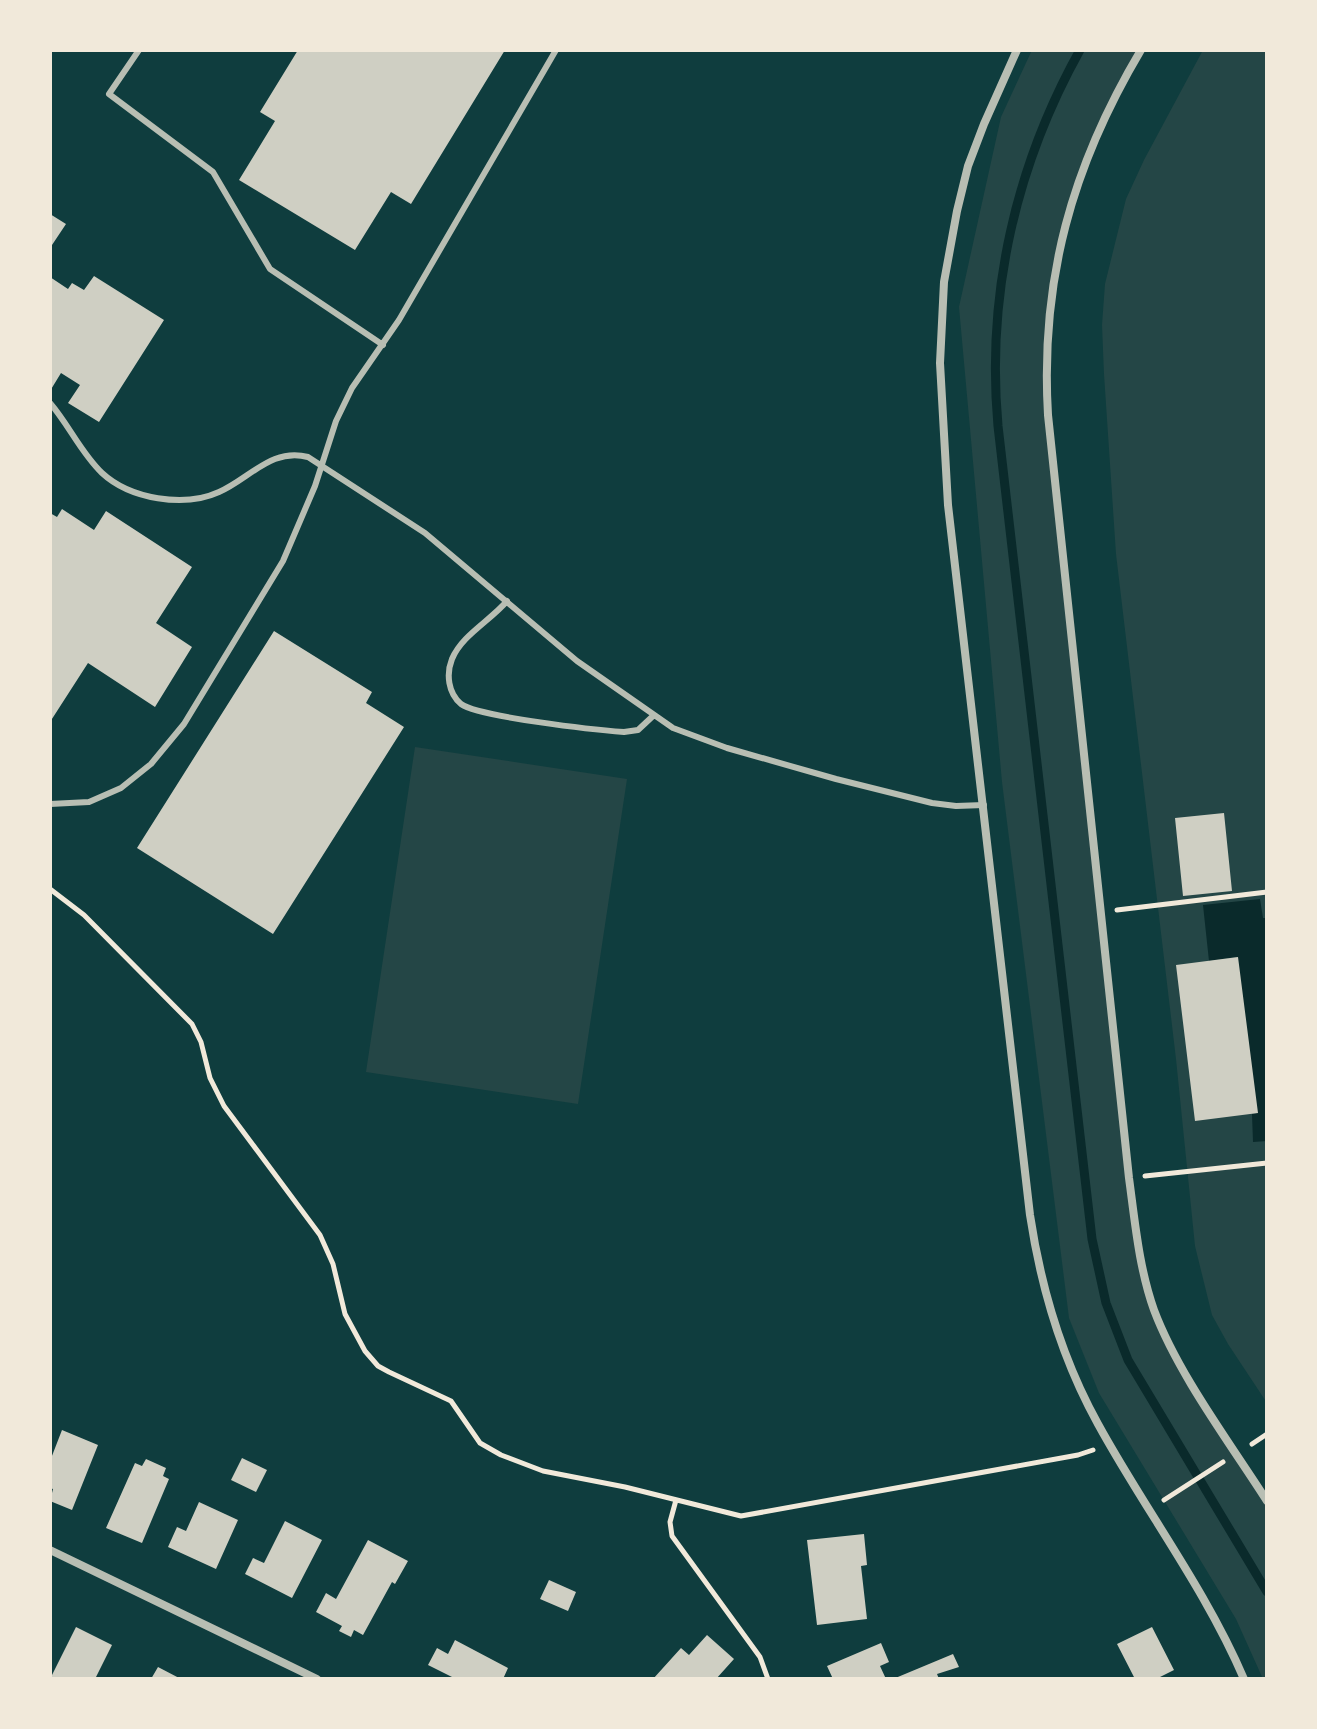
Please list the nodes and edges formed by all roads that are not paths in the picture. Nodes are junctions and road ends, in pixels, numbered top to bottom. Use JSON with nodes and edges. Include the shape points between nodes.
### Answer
{"nodes":[{"id":1,"x":139,"y":50,"type":"edge"},
{"id":2,"x":556,"y":50,"type":"edge"},
{"id":3,"x":1017,"y":50,"type":"edge"},
{"id":4,"x":1141,"y":50,"type":"edge"},
{"id":5,"x":383,"y":345,"type":"junction"},
{"id":6,"x":50,"y":403,"type":"edge"},
{"id":7,"x":322,"y":466,"type":"junction"},
{"id":8,"x":507,"y":601,"type":"junction"},
{"id":9,"x":653,"y":716,"type":"junction"},
{"id":10,"x":50,"y":804,"type":"edge"},
{"id":11,"x":984,"y":805,"type":"junction"},
{"id":12,"x":1267,"y":1501,"type":"edge"},
{"id":13,"x":50,"y":1550,"type":"edge"},
{"id":14,"x":317,"y":1679,"type":"edge"},
{"id":15,"x":1244,"y":1679,"type":"edge"}],
"edges":[{"from":1,"to":5,"type":"lane","via":[[109,94],[213,172],[270,269]]},
{"from":2,"to":5,"type":"lane"},
{"from":3,"to":11,"type":"street","via":[[963,187],[948,258],[941,335],[945,479]]},
{"from":4,"to":12,"type":"street","via":[[1098,129],[1056,261],[1046,348],[1048,415],[1141,1262],[1159,1321],[1179,1362]]},
{"from":5,"to":7,"type":"lane","via":[[347,399]]},
{"from":6,"to":7,"type":"lane","via":[[103,474],[154,497],[213,495],[287,455],[308,457]]},
{"from":7,"to":8,"type":"lane","via":[[418,528]]},
{"from":7,"to":10,"type":"lane","via":[[274,579],[168,746],[112,793],[79,804]]},
{"from":8,"to":9,"type":"lane"},
{"from":8,"to":9,"type":"lane","via":[[453,655],[450,686],[462,704],[487,713],[624,732],[638,730]]},
{"from":9,"to":11,"type":"lane","via":[[704,740],[817,774],[932,803]]},
{"from":11,"to":15,"type":"street","via":[[1034,1238],[1048,1304],[1082,1392],[1205,1598]]},
{"from":13,"to":14,"type":"street"}]}
